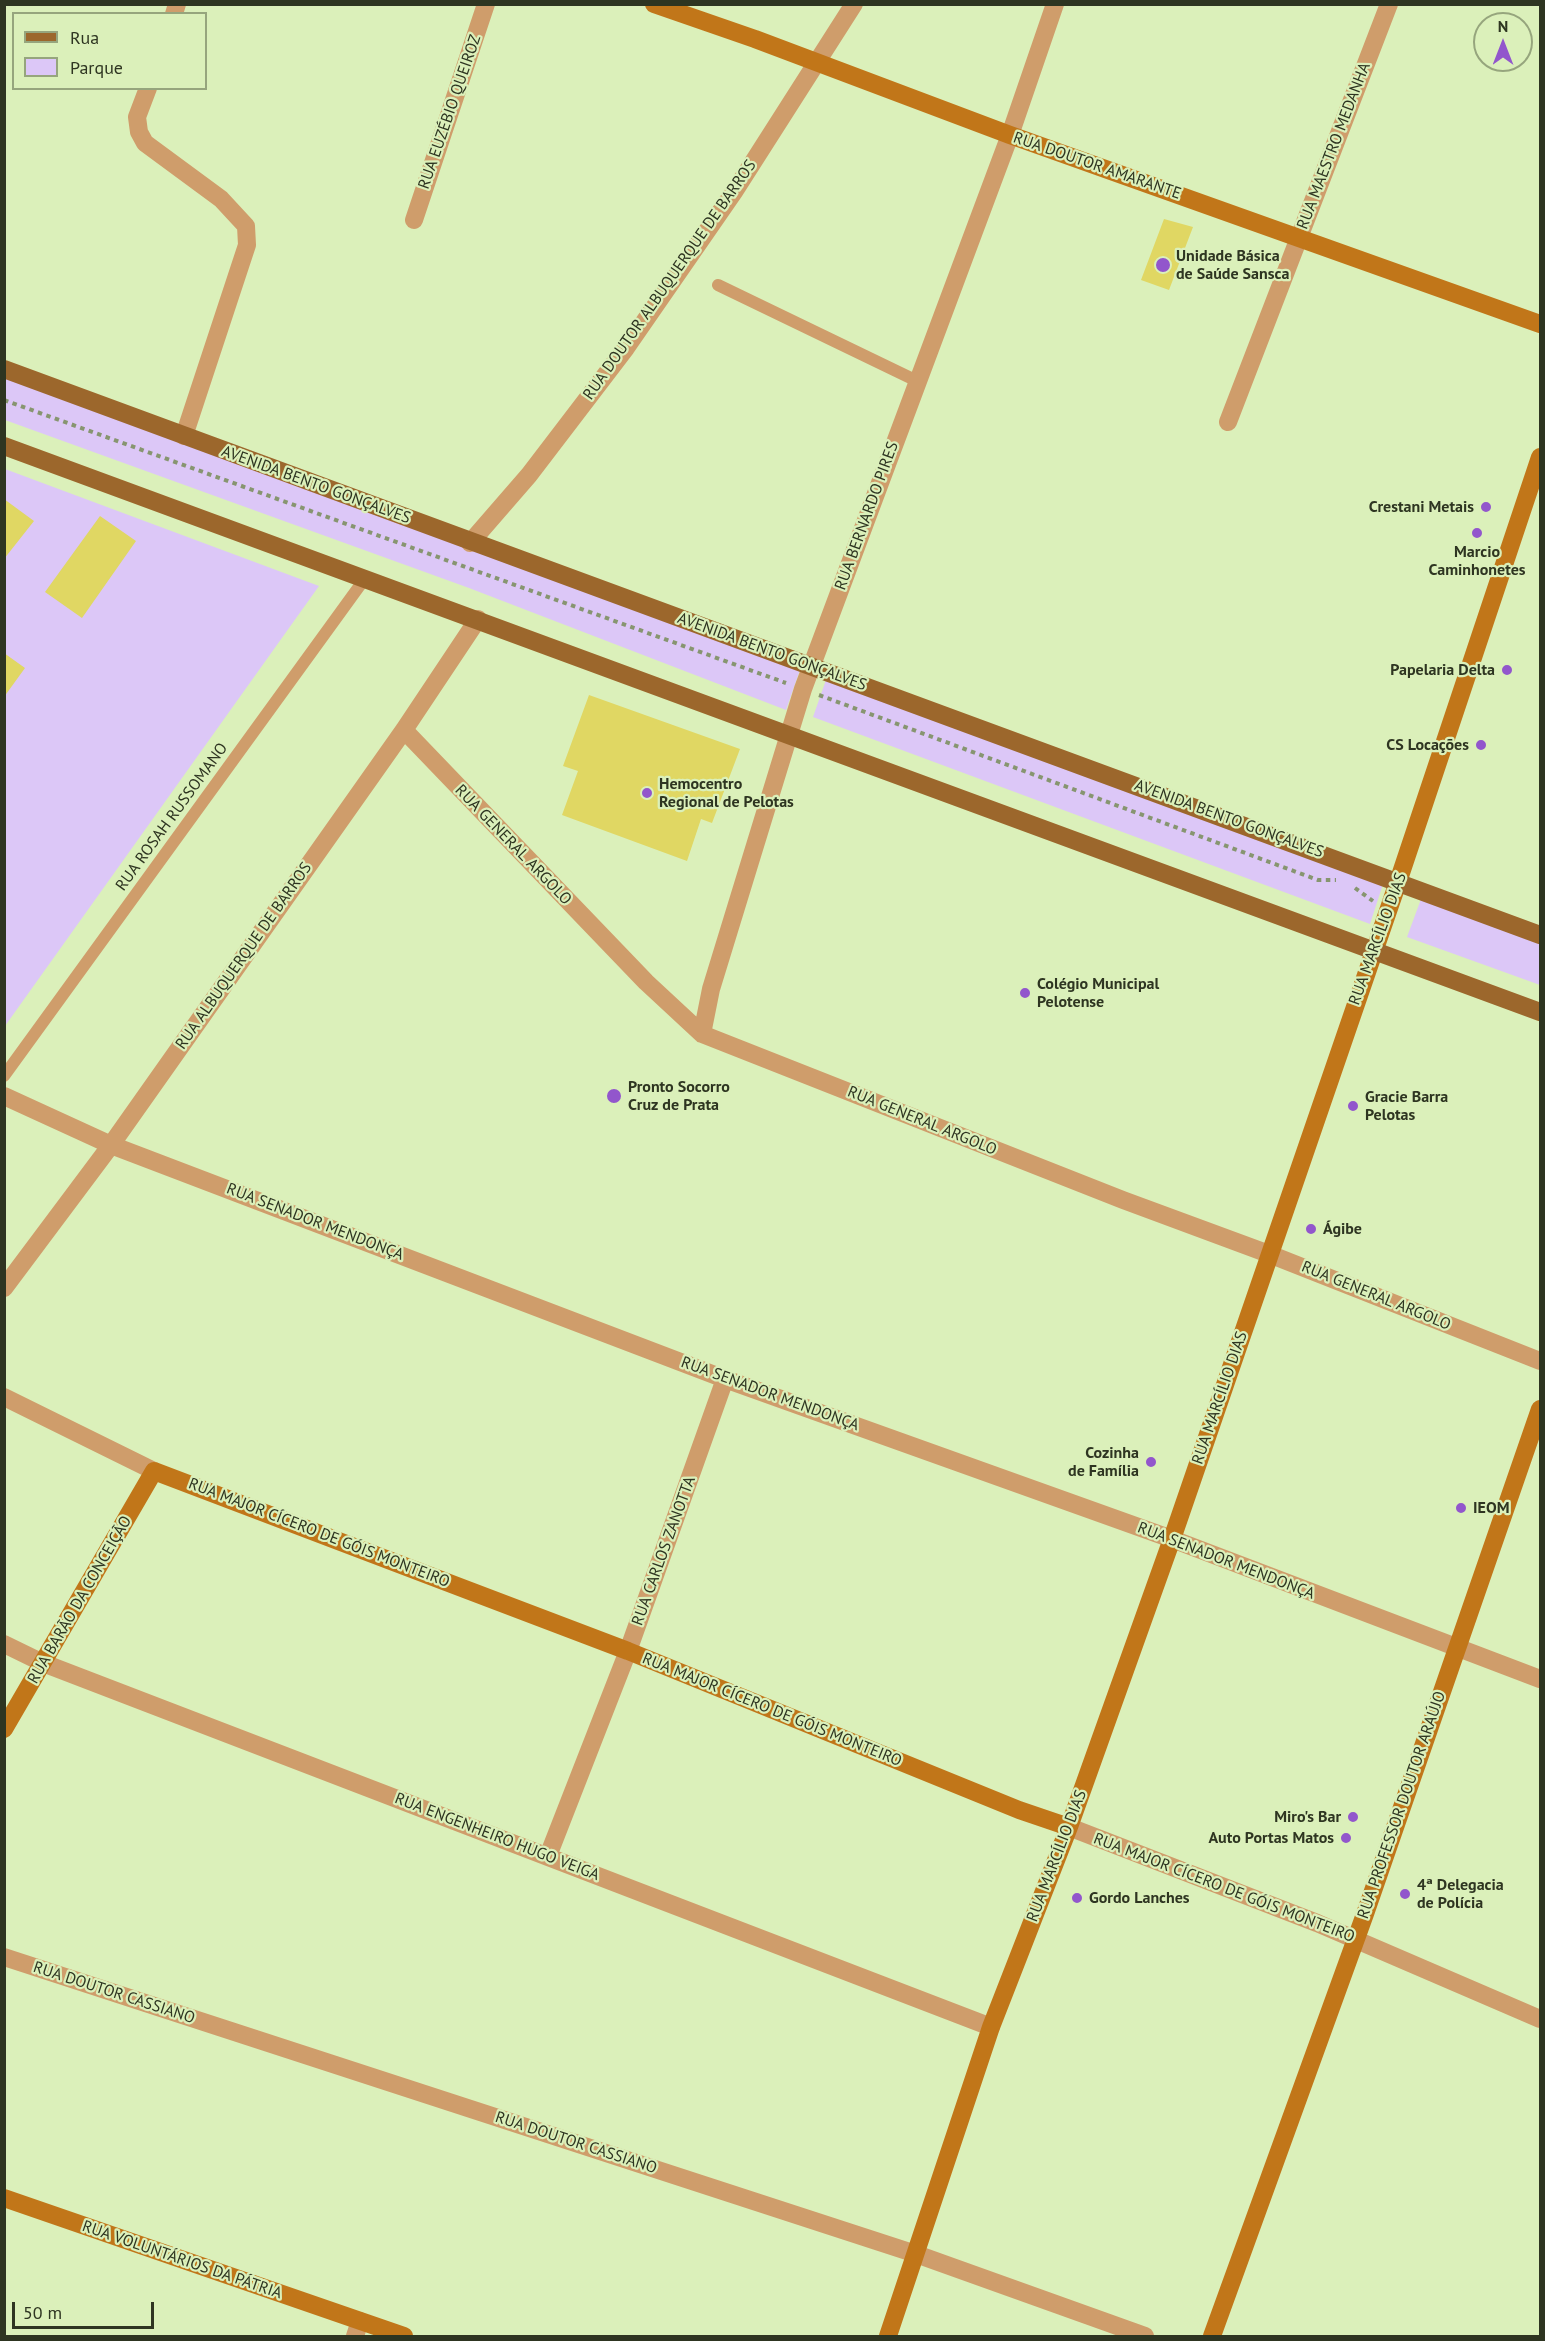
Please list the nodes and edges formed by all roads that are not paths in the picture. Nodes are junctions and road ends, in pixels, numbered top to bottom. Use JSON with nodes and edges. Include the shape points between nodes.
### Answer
{"nodes":[{"id":1,"x":486,"y":4,"type":"edge"},
{"id":2,"x":654,"y":4,"type":"edge"},
{"id":3,"x":854,"y":4,"type":"edge"},
{"id":4,"x":1055,"y":4,"type":"edge"},
{"id":5,"x":1389,"y":4,"type":"edge"},
{"id":6,"x":818,"y":62,"type":"junction"},
{"id":7,"x":147,"y":90,"type":"edge"},
{"id":8,"x":1010,"y":135,"type":"junction"},
{"id":9,"x":414,"y":220,"type":"dead end"},
{"id":10,"x":1298,"y":238,"type":"junction"},
{"id":11,"x":718,"y":285,"type":"dead end"},
{"id":12,"x":1540,"y":324,"type":"edge"},
{"id":13,"x":4,"y":369,"type":"edge"},
{"id":14,"x":917,"y":381,"type":"junction"},
{"id":15,"x":1228,"y":422,"type":"dead end"},
{"id":16,"x":184,"y":436,"type":"junction"},
{"id":17,"x":4,"y":446,"type":"edge"},
{"id":18,"x":1540,"y":456,"type":"edge"},
{"id":19,"x":470,"y":543,"type":"junction"},
{"id":20,"x":366,"y":577,"type":"junction"},
{"id":21,"x":478,"y":619,"type":"junction"},
{"id":22,"x":812,"y":666,"type":"junction"},
{"id":23,"x":404,"y":730,"type":"junction"},
{"id":24,"x":789,"y":733,"type":"junction"},
{"id":25,"x":1398,"y":882,"type":"junction"},
{"id":26,"x":1540,"y":935,"type":"edge"},
{"id":27,"x":1373,"y":950,"type":"junction"},
{"id":28,"x":1540,"y":1012,"type":"edge"},
{"id":29,"x":702,"y":1034,"type":"junction"},
{"id":30,"x":4,"y":1076,"type":"edge"},
{"id":31,"x":4,"y":1096,"type":"edge"},
{"id":32,"x":111,"y":1145,"type":"junction"},
{"id":33,"x":1269,"y":1254,"type":"junction"},
{"id":34,"x":4,"y":1288,"type":"edge"},
{"id":35,"x":1540,"y":1361,"type":"edge"},
{"id":36,"x":725,"y":1379,"type":"junction"},
{"id":37,"x":4,"y":1397,"type":"edge"},
{"id":38,"x":1540,"y":1408,"type":"edge"},
{"id":39,"x":154,"y":1471,"type":"junction"},
{"id":40,"x":1172,"y":1539,"type":"junction"},
{"id":41,"x":4,"y":1644,"type":"edge"},
{"id":42,"x":1457,"y":1648,"type":"junction"},
{"id":43,"x":628,"y":1651,"type":"junction"},
{"id":44,"x":44,"y":1663,"type":"junction"},
{"id":45,"x":1540,"y":1679,"type":"edge"},
{"id":46,"x":4,"y":1729,"type":"edge"},
{"id":47,"x":1069,"y":1827,"type":"junction"},
{"id":48,"x":548,"y":1856,"type":"junction"},
{"id":49,"x":1355,"y":1939,"type":"junction"},
{"id":50,"x":4,"y":1957,"type":"edge"},
{"id":51,"x":1540,"y":2019,"type":"edge"},
{"id":52,"x":991,"y":2028,"type":"junction"},
{"id":53,"x":4,"y":2198,"type":"edge"},
{"id":54,"x":916,"y":2254,"type":"junction"},
{"id":55,"x":357,"y":2329,"type":"edge"},
{"id":56,"x":404,"y":2337,"type":"edge"},
{"id":57,"x":888,"y":2337,"type":"edge"},
{"id":58,"x":1146,"y":2337,"type":"edge"},
{"id":59,"x":1212,"y":2337,"type":"edge"}],
"edges":[{"from":1,"to":9,"type":"street","name":"RUA EUZÉBIO QUEIROZ"},
{"from":2,"to":6,"type":"street","name":"RUA DOUTOR AMARANTE"},
{"from":3,"to":6,"type":"street","name":"RUA DOUTOR ALBUQUERQUE DE BARROS"},
{"from":4,"to":8,"type":"street","name":"RUA BERNARDO PIRES"},
{"from":5,"to":10,"type":"street","name":"RUA MAESTRO MEDANHA"},
{"from":6,"to":8,"type":"street","name":"RUA DOUTOR AMARANTE"},
{"from":6,"to":19,"type":"street","name":"RUA DOUTOR ALBUQUERQUE DE BARROS","via":[[626,348],[529,475]]},
{"from":7,"to":16,"type":"street","via":[[137,117],[145,143],[221,199],[246,226],[247,245]]},
{"from":8,"to":10,"type":"street","name":"RUA DOUTOR AMARANTE"},
{"from":8,"to":14,"type":"street","name":"RUA BERNARDO PIRES"},
{"from":10,"to":12,"type":"street","name":"RUA DOUTOR AMARANTE"},
{"from":10,"to":15,"type":"street","name":"RUA MAESTRO MEDANHA"},
{"from":11,"to":14,"type":"lane"},
{"from":13,"to":16,"type":"main road","name":"AVENIDA BENTO GONÇALVES"},
{"from":14,"to":22,"type":"street","name":"RUA BERNARDO PIRES"},
{"from":16,"to":19,"type":"main road","name":"AVENIDA BENTO GONÇALVES"},
{"from":17,"to":20,"type":"main road"},
{"from":18,"to":25,"type":"street","name":"RUA MARCÍLIO DIAS"},
{"from":19,"to":22,"type":"main road","name":"AVENIDA BENTO GONÇALVES"},
{"from":20,"to":21,"type":"main road"},
{"from":20,"to":30,"type":"lane","name":"RUA ROSAH RUSSOMANO"},
{"from":21,"to":23,"type":"street","name":"RUA ALBUQUERQUE DE BARROS"},
{"from":21,"to":24,"type":"main road"},
{"from":22,"to":24,"type":"street","name":"RUA BERNARDO PIRES"},
{"from":22,"to":25,"type":"main road","name":"AVENIDA BENTO GONÇALVES"},
{"from":23,"to":29,"type":"street","name":"RUA GENERAL ARGOLO","via":[[646,982]]},
{"from":23,"to":32,"type":"street","name":"RUA ALBUQUERQUE DE BARROS"},
{"from":24,"to":27,"type":"main road"},
{"from":24,"to":29,"type":"street","name":"RUA BERNARDO PIRES","via":[[711,989]]},
{"from":25,"to":26,"type":"main road","name":"AVENIDA BENTO GONÇALVES"},
{"from":25,"to":27,"type":"street","name":"RUA MARCÍLIO DIAS"},
{"from":27,"to":28,"type":"main road"},
{"from":27,"to":33,"type":"street","name":"RUA MARCÍLIO DIAS"},
{"from":29,"to":33,"type":"street","name":"RUA GENERAL ARGOLO"},
{"from":31,"to":32,"type":"street","name":"RUA SENADOR MENDONÇA"},
{"from":32,"to":34,"type":"street","name":"RUA ALBUQUERQUE DE BARROS"},
{"from":32,"to":36,"type":"street","name":"RUA SENADOR MENDONÇA"},
{"from":33,"to":35,"type":"street","name":"RUA GENERAL ARGOLO"},
{"from":33,"to":40,"type":"street","name":"RUA MARCÍLIO DIAS"},
{"from":36,"to":40,"type":"street","name":"RUA SENADOR MENDONÇA"},
{"from":36,"to":43,"type":"street","name":"RUA CARLOS ZANOTTA"},
{"from":37,"to":39,"type":"street","name":"RUA MAJOR CÍCERO DE GÓIS MONTEIRO"},
{"from":38,"to":42,"type":"street","name":"RUA PROFESSOR DOUTOR ARAÚJO"},
{"from":39,"to":43,"type":"street","name":"RUA MAJOR CÍCERO DE GÓIS MONTEIRO"},
{"from":39,"to":44,"type":"street","name":"RUA BARÃO DA CONCEIÇÃO"},
{"from":40,"to":42,"type":"street","name":"RUA SENADOR MENDONÇA"},
{"from":40,"to":47,"type":"street","name":"RUA MARCÍLIO DIAS"},
{"from":41,"to":44,"type":"street","name":"RUA ENGENHEIRO HUGO VEIGA"},
{"from":42,"to":45,"type":"street","name":"RUA SENADOR MENDONÇA"},
{"from":42,"to":49,"type":"street","name":"RUA PROFESSOR DOUTOR ARAÚJO"},
{"from":43,"to":47,"type":"street","name":"RUA MAJOR CÍCERO DE GÓIS MONTEIRO"},
{"from":43,"to":48,"type":"street","name":"RUA CARLOS ZANOTTA"},
{"from":44,"to":46,"type":"street","name":"RUA BARÃO DA CONCEIÇÃO"},
{"from":44,"to":48,"type":"street","name":"RUA ENGENHEIRO HUGO VEIGA"},
{"from":47,"to":49,"type":"street","name":"RUA MAJOR CÍCERO DE GÓIS MONTEIRO"},
{"from":47,"to":52,"type":"street","name":"RUA MARCÍLIO DIAS"},
{"from":48,"to":52,"type":"street","name":"RUA ENGENHEIRO HUGO VEIGA"},
{"from":49,"to":51,"type":"street","name":"RUA MAJOR CÍCERO DE GÓIS MONTEIRO"},
{"from":49,"to":59,"type":"street","name":"RUA PROFESSOR DOUTOR ARAÚJO"},
{"from":50,"to":54,"type":"street","name":"RUA DOUTOR CASSIANO"},
{"from":52,"to":54,"type":"street","name":"RUA MARCÍLIO DIAS"},
{"from":53,"to":55,"type":"street","name":"RUA VOLUNTÁRIOS DA PÁTRIA"},
{"from":54,"to":57,"type":"street","name":"RUA MARCÍLIO DIAS"},
{"from":54,"to":58,"type":"street","name":"RUA DOUTOR CASSIANO"},
{"from":55,"to":56,"type":"street","name":"RUA VOLUNTÁRIOS DA PÁTRIA"}]}
